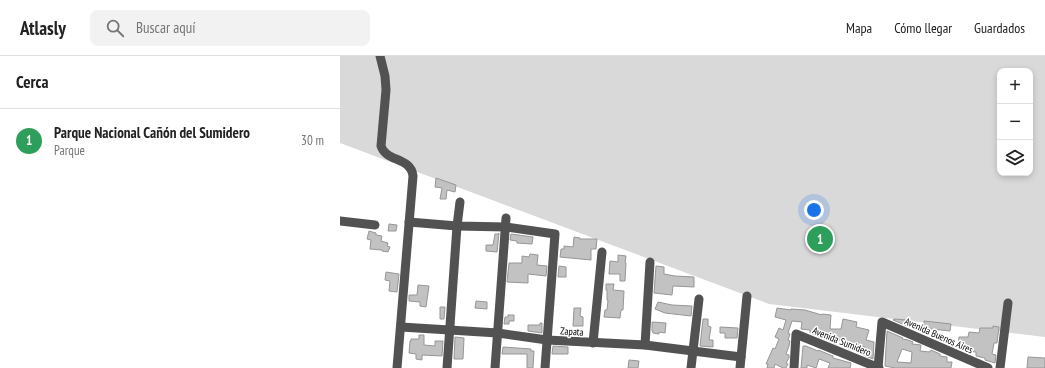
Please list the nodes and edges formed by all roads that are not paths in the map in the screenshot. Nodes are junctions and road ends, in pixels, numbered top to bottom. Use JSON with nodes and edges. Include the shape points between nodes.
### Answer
{"nodes":[{"id":1,"x":380,"y":56,"type":"edge"},
{"id":2,"x":460,"y":202,"type":"dead end"},
{"id":3,"x":340,"y":221,"type":"edge"},
{"id":4,"x":409,"y":222,"type":"junction"},
{"id":5,"x":506,"y":222,"type":"junction"},
{"id":6,"x":375,"y":225,"type":"dead end"},
{"id":7,"x":457,"y":226,"type":"junction"},
{"id":8,"x":602,"y":252,"type":"dead end"},
{"id":9,"x":650,"y":262,"type":"dead end"},
{"id":10,"x":747,"y":296,"type":"dead end"},
{"id":11,"x":698,"y":299,"type":"dead end"},
{"id":12,"x":1008,"y":303,"type":"dead end"},
{"id":13,"x":401,"y":327,"type":"junction"},
{"id":14,"x":450,"y":330,"type":"junction"},
{"id":15,"x":498,"y":333,"type":"junction"},
{"id":16,"x":547,"y":340,"type":"junction"},
{"id":17,"x":593,"y":343,"type":"junction"},
{"id":18,"x":645,"y":345,"type":"junction"},
{"id":19,"x":693,"y":351,"type":"junction"},
{"id":20,"x":741,"y":357,"type":"junction"},
{"id":21,"x":397,"y":368,"type":"edge"},
{"id":22,"x":447,"y":368,"type":"edge"},
{"id":23,"x":495,"y":368,"type":"edge"},
{"id":24,"x":545,"y":368,"type":"edge"},
{"id":25,"x":691,"y":368,"type":"edge"},
{"id":26,"x":740,"y":368,"type":"edge"},
{"id":27,"x":794,"y":368,"type":"edge"},
{"id":28,"x":878,"y":368,"type":"edge"},
{"id":29,"x":988,"y":368,"type":"edge"},
{"id":30,"x":1000,"y":368,"type":"edge"}],
"edges":[{"from":1,"to":4,"type":"street","via":[[386,90],[381,146],[384,152],[406,164],[413,172]]},
{"from":2,"to":7,"type":"street"},
{"from":3,"to":6,"type":"street"},
{"from":4,"to":7,"type":"street"},
{"from":4,"to":13,"type":"street"},
{"from":5,"to":7,"type":"street"},
{"from":5,"to":15,"type":"street"},
{"from":5,"to":16,"type":"street","via":[[555,234]]},
{"from":7,"to":14,"type":"street"},
{"from":8,"to":17,"type":"street"},
{"from":9,"to":18,"type":"street"},
{"from":10,"to":20,"type":"street"},
{"from":11,"to":19,"type":"street"},
{"from":12,"to":30,"type":"street"},
{"from":13,"to":14,"type":"street","name":"Zapata"},
{"from":13,"to":21,"type":"street"},
{"from":14,"to":15,"type":"street","name":"Zapata"},
{"from":14,"to":22,"type":"street"},
{"from":15,"to":16,"type":"street","name":"Zapata"},
{"from":15,"to":23,"type":"street"},
{"from":16,"to":17,"type":"street","name":"Zapata"},
{"from":16,"to":24,"type":"street"},
{"from":17,"to":18,"type":"street","name":"Zapata"},
{"from":18,"to":19,"type":"street","name":"Zapata"},
{"from":19,"to":20,"type":"street","name":"Zapata"},
{"from":19,"to":25,"type":"street"},
{"from":20,"to":26,"type":"street"},
{"from":27,"to":28,"type":"street","name":"Avenida Sumidero","via":[[796,334]]},
{"from":28,"to":29,"type":"street","name":"Avenida Buenos Aires","via":[[882,322]]}]}
